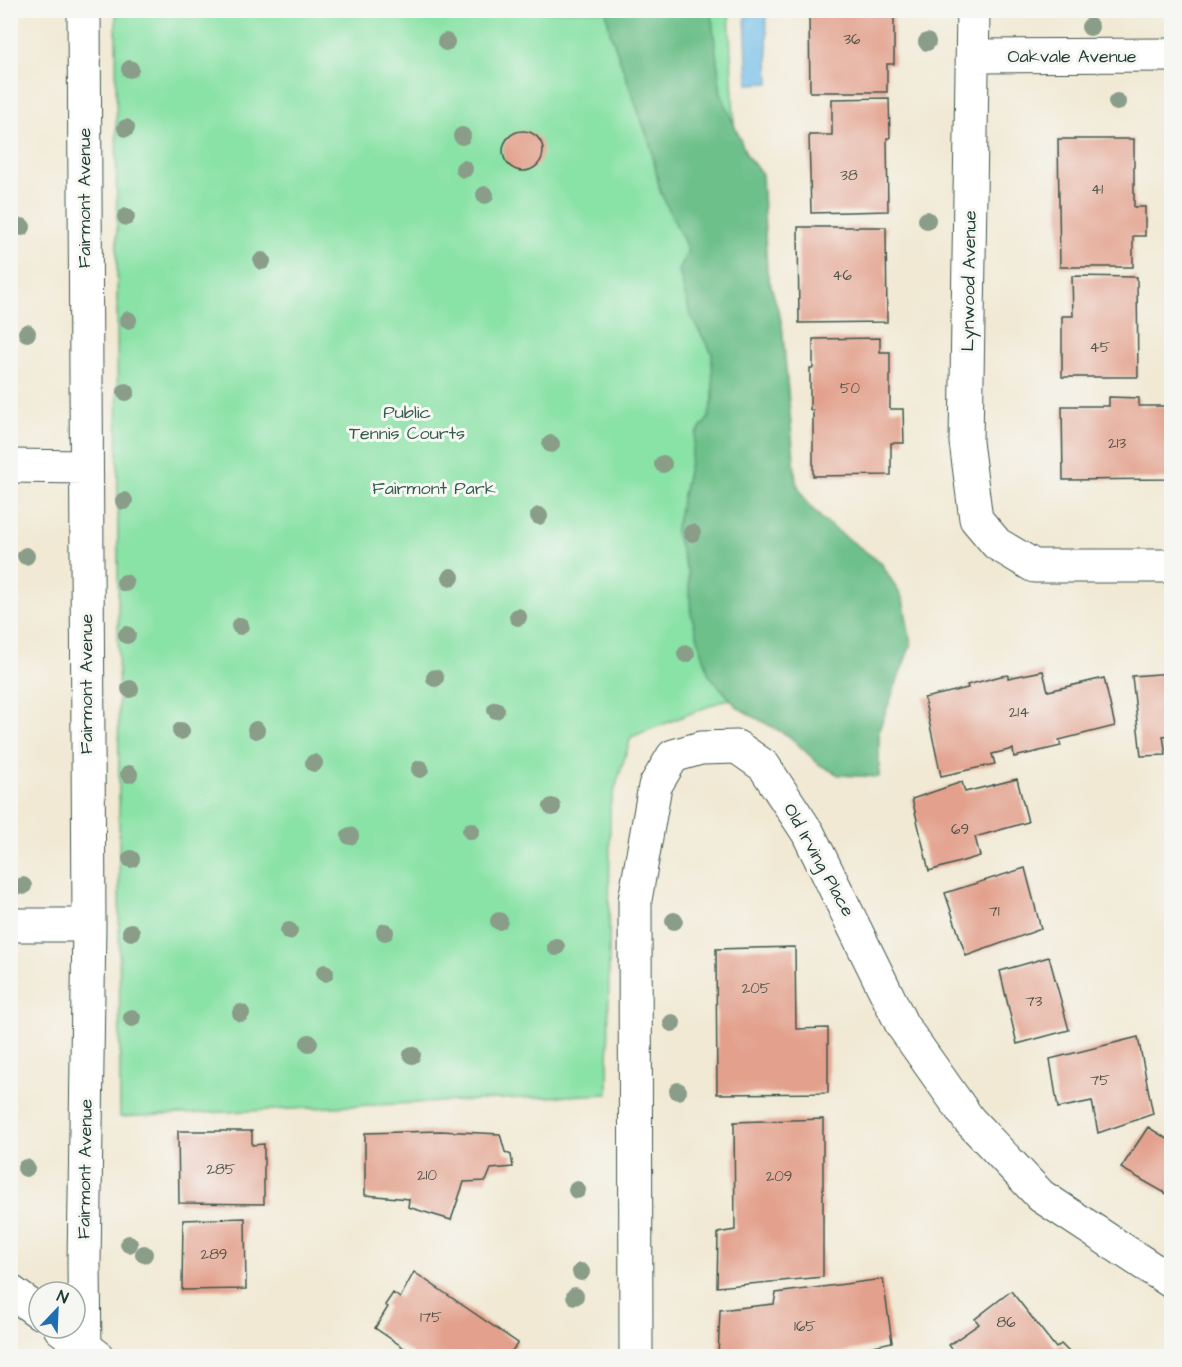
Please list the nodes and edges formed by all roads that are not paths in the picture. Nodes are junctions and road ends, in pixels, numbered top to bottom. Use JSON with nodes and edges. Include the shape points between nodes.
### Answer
{"nodes":[{"id":1,"x":84,"y":10,"type":"edge"},
{"id":2,"x":973,"y":10,"type":"edge"},
{"id":3,"x":1172,"y":55,"type":"edge"},
{"id":4,"x":973,"y":57,"type":"junction"},
{"id":5,"x":10,"y":466,"type":"edge"},
{"id":6,"x":85,"y":467,"type":"junction"},
{"id":7,"x":1172,"y":566,"type":"edge"},
{"id":8,"x":10,"y":925,"type":"edge"},
{"id":9,"x":88,"y":925,"type":"junction"},
{"id":10,"x":1172,"y":1282,"type":"edge"},
{"id":11,"x":10,"y":1291,"type":"edge"},
{"id":12,"x":27,"y":1303,"type":"edge"},
{"id":13,"x":72,"y":1340,"type":"edge"},
{"id":14,"x":86,"y":1354,"type":"edge"},
{"id":15,"x":636,"y":1356,"type":"edge"}],
"edges":[{"from":1,"to":6,"type":"street","name":"Fairmont Avenue"},
{"from":2,"to":4,"type":"street","name":"Lynwood Avenue"},
{"from":3,"to":4,"type":"street","name":"Oakvale Avenue"},
{"from":4,"to":7,"type":"street","name":"Lynwood Avenue","via":[[966,442],[976,519],[997,544],[1034,566]]},
{"from":5,"to":6,"type":"street"},
{"from":6,"to":9,"type":"street","name":"Fairmont Avenue"},
{"from":8,"to":9,"type":"street"},
{"from":9,"to":14,"type":"street","name":"Fairmont Avenue"},
{"from":10,"to":15,"type":"street","name":"Old Irving Place","via":[[1041,1196],[969,1120],[902,1024],[808,833],[764,766],[737,747],[701,748],[673,756],[655,786],[635,900]]},
{"from":11,"to":12,"type":"street"},
{"from":13,"to":14,"type":"street"}]}
